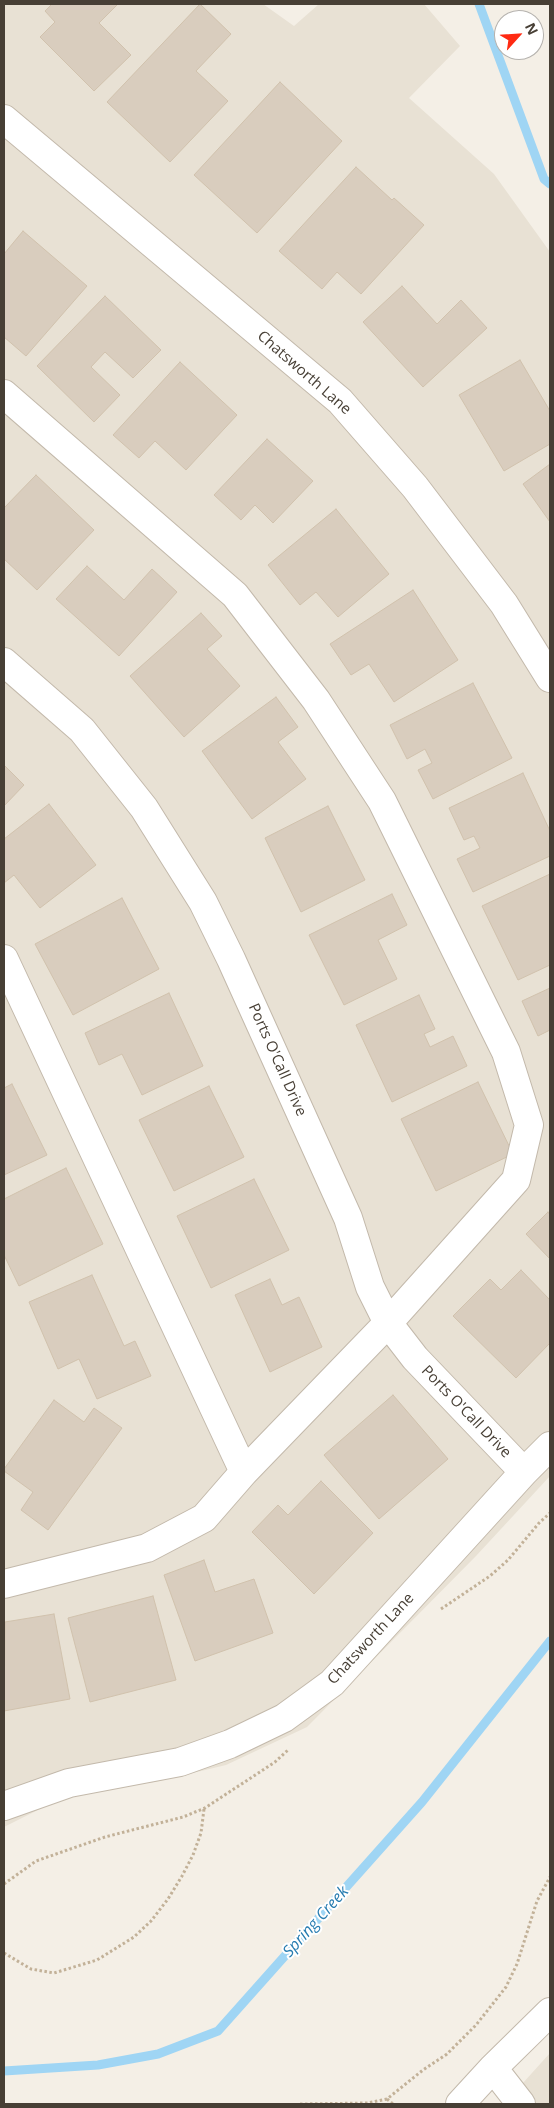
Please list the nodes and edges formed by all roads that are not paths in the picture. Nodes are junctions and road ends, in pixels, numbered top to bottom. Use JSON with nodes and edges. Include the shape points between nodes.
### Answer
{"nodes":[{"id":1,"x":4,"y":119,"type":"edge"},
{"id":2,"x":4,"y":394,"type":"edge"},
{"id":3,"x":4,"y":662,"type":"edge"},
{"id":4,"x":550,"y":678,"type":"edge"},
{"id":5,"x":4,"y":959,"type":"edge"},
{"id":6,"x":388,"y":1323,"type":"junction"},
{"id":7,"x":550,"y":1446,"type":"edge"},
{"id":8,"x":244,"y":1472,"type":"junction"},
{"id":9,"x":524,"y":1472,"type":"junction"},
{"id":10,"x":4,"y":1584,"type":"edge"},
{"id":11,"x":4,"y":1806,"type":"edge"},
{"id":12,"x":550,"y":2012,"type":"edge"},
{"id":13,"x":493,"y":2068,"type":"junction"},
{"id":14,"x":460,"y":2104,"type":"edge"},
{"id":15,"x":521,"y":2104,"type":"edge"}],
"edges":[{"from":1,"to":4,"type":"street","name":"Chatsworth Lane","via":[[340,401],[415,487],[504,604]]},
{"from":2,"to":6,"type":"street","via":[[235,595],[316,700],[382,801],[506,1052],[530,1125],[516,1180]]},
{"from":3,"to":6,"type":"street","name":"Ports O'Call Drive","via":[[82,730],[144,808],[203,902],[348,1218],[370,1287]]},
{"from":5,"to":8,"type":"street"},
{"from":6,"to":8,"type":"street"},
{"from":6,"to":9,"type":"street","name":"Ports O'Call Drive","via":[[415,1358]]},
{"from":7,"to":9,"type":"street","name":"Chatsworth Lane"},
{"from":8,"to":10,"type":"street","via":[[204,1518],[147,1548]]},
{"from":9,"to":11,"type":"street","name":"Chatsworth Lane","via":[[332,1683],[284,1718],[230,1744],[180,1762],[69,1783]]},
{"from":12,"to":13,"type":"street"},
{"from":13,"to":14,"type":"street"},
{"from":13,"to":15,"type":"street"}]}
